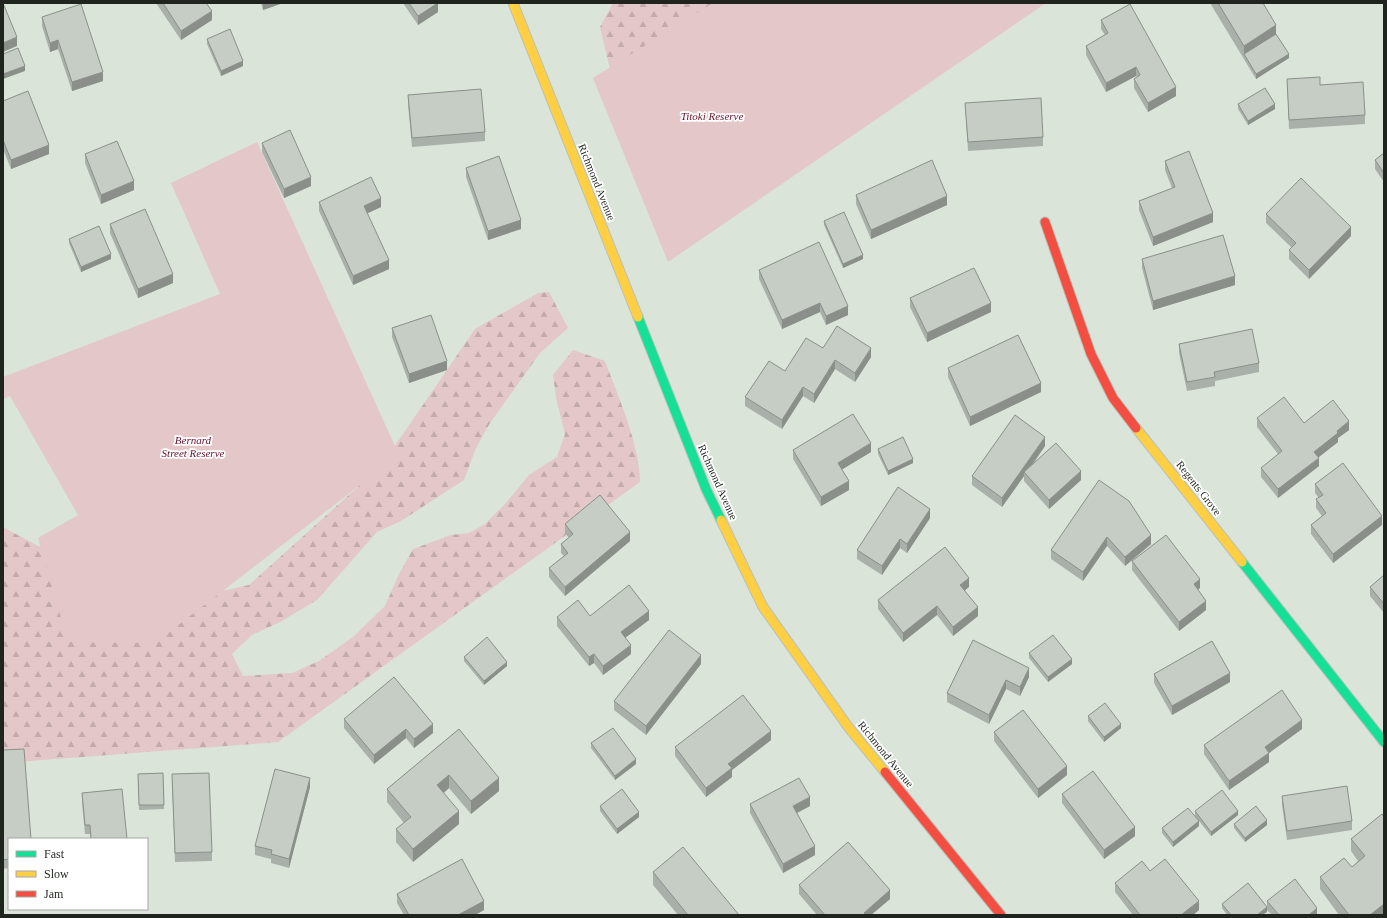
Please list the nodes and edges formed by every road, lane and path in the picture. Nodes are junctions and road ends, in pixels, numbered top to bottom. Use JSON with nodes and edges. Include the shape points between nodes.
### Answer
{"nodes":[{"id":1,"x":513,"y":3,"type":"edge"},
{"id":2,"x":1045,"y":222,"type":"dead end"},
{"id":3,"x":1384,"y":742,"type":"edge"},
{"id":4,"x":1001,"y":915,"type":"edge"}],
"edges":[{"from":1,"to":4,"type":"street","name":"Richmond Avenue","via":[[706,489],[764,607],[850,728]]},
{"from":2,"to":3,"type":"street","name":"Regents Grove","via":[[1091,354],[1112,398]]}]}
